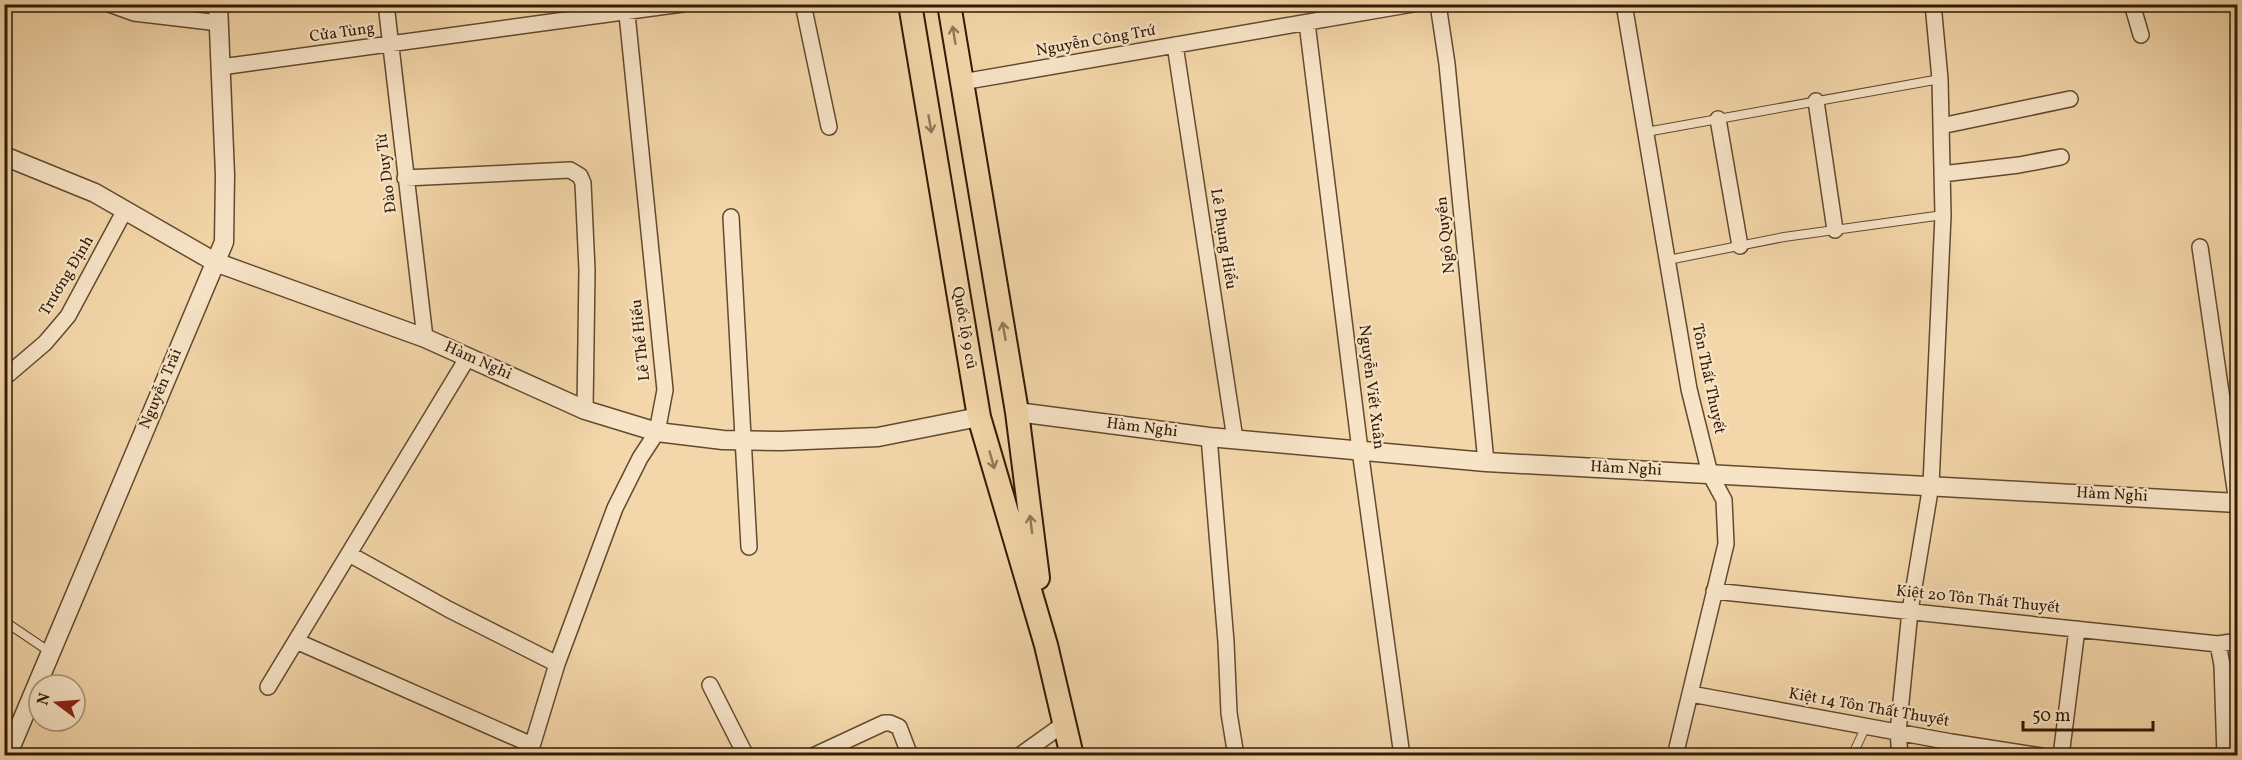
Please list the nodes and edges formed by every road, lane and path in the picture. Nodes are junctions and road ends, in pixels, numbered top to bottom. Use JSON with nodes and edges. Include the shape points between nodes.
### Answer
{"nodes":[{"id":1,"x":109,"y":4,"type":"edge"},
{"id":2,"x":218,"y":4,"type":"edge"},
{"id":3,"x":386,"y":4,"type":"edge"},
{"id":4,"x":682,"y":4,"type":"edge"},
{"id":5,"x":803,"y":4,"type":"edge"},
{"id":6,"x":910,"y":4,"type":"edge"},
{"id":7,"x":949,"y":4,"type":"edge"},
{"id":8,"x":1413,"y":4,"type":"edge"},
{"id":9,"x":1438,"y":4,"type":"edge"},
{"id":10,"x":1624,"y":4,"type":"edge"},
{"id":11,"x":1933,"y":4,"type":"edge"},
{"id":12,"x":2132,"y":4,"type":"edge"},
{"id":13,"x":627,"y":8,"type":"edge"},
{"id":14,"x":219,"y":23,"type":"junction"},
{"id":15,"x":1307,"y":23,"type":"junction"},
{"id":16,"x":2141,"y":35,"type":"dead end"},
{"id":17,"x":389,"y":44,"type":"junction"},
{"id":18,"x":1175,"y":45,"type":"junction"},
{"id":19,"x":221,"y":67,"type":"junction"},
{"id":20,"x":1940,"y":79,"type":"junction"},
{"id":21,"x":962,"y":82,"type":"junction"},
{"id":22,"x":924,"y":88,"type":"junction"},
{"id":23,"x":2070,"y":99,"type":"dead end"},
{"id":24,"x":1816,"y":101,"type":"junction"},
{"id":25,"x":1718,"y":119,"type":"junction"},
{"id":26,"x":1941,"y":126,"type":"junction"},
{"id":27,"x":829,"y":127,"type":"dead end"},
{"id":28,"x":1646,"y":132,"type":"junction"},
{"id":29,"x":4,"y":156,"type":"edge"},
{"id":30,"x":2061,"y":157,"type":"dead end"},
{"id":31,"x":1942,"y":174,"type":"junction"},
{"id":32,"x":405,"y":178,"type":"junction"},
{"id":33,"x":124,"y":210,"type":"junction"},
{"id":34,"x":1943,"y":215,"type":"junction"},
{"id":35,"x":731,"y":217,"type":"dead end"},
{"id":36,"x":1835,"y":230,"type":"junction"},
{"id":37,"x":1740,"y":246,"type":"junction"},
{"id":38,"x":2200,"y":247,"type":"dead end"},
{"id":39,"x":1668,"y":260,"type":"junction"},
{"id":40,"x":215,"y":262,"type":"junction"},
{"id":41,"x":425,"y":338,"type":"junction"},
{"id":42,"x":468,"y":357,"type":"junction"},
{"id":43,"x":4,"y":378,"type":"edge"},
{"id":44,"x":585,"y":410,"type":"junction"},
{"id":45,"x":1017,"y":412,"type":"junction"},
{"id":46,"x":979,"y":417,"type":"junction"},
{"id":47,"x":657,"y":432,"type":"junction"},
{"id":48,"x":1209,"y":437,"type":"junction"},
{"id":49,"x":1235,"y":439,"type":"junction"},
{"id":50,"x":743,"y":441,"type":"junction"},
{"id":51,"x":1360,"y":450,"type":"junction"},
{"id":52,"x":1486,"y":462,"type":"junction"},
{"id":53,"x":1710,"y":474,"type":"junction"},
{"id":54,"x":1931,"y":485,"type":"junction"},
{"id":55,"x":2237,"y":503,"type":"edge"},
{"id":56,"x":749,"y":548,"type":"dead end"},
{"id":57,"x":349,"y":554,"type":"junction"},
{"id":58,"x":1714,"y":591,"type":"junction"},
{"id":59,"x":1910,"y":611,"type":"junction"},
{"id":60,"x":4,"y":621,"type":"edge"},
{"id":61,"x":2077,"y":629,"type":"junction"},
{"id":62,"x":296,"y":641,"type":"junction"},
{"id":63,"x":2238,"y":641,"type":"edge"},
{"id":64,"x":2218,"y":644,"type":"junction"},
{"id":65,"x":1047,"y":645,"type":"junction"},
{"id":66,"x":50,"y":652,"type":"junction"},
{"id":67,"x":557,"y":664,"type":"junction"},
{"id":68,"x":710,"y":685,"type":"dead end"},
{"id":69,"x":268,"y":687,"type":"dead end"},
{"id":70,"x":1690,"y":694,"type":"junction"},
{"id":71,"x":1065,"y":723,"type":"junction"},
{"id":72,"x":1866,"y":726,"type":"junction"},
{"id":73,"x":1898,"y":732,"type":"junction"},
{"id":74,"x":531,"y":750,"type":"edge"},
{"id":75,"x":7,"y":756,"type":"edge"},
{"id":76,"x":746,"y":756,"type":"edge"},
{"id":77,"x":813,"y":756,"type":"edge"},
{"id":78,"x":910,"y":756,"type":"edge"},
{"id":79,"x":1019,"y":756,"type":"edge"},
{"id":80,"x":1072,"y":756,"type":"edge"},
{"id":81,"x":1236,"y":756,"type":"edge"},
{"id":82,"x":1402,"y":756,"type":"edge"},
{"id":83,"x":1675,"y":756,"type":"edge"},
{"id":84,"x":1852,"y":756,"type":"edge"},
{"id":85,"x":1900,"y":756,"type":"edge"},
{"id":86,"x":2040,"y":756,"type":"edge"},
{"id":87,"x":2061,"y":756,"type":"edge"},
{"id":88,"x":2225,"y":756,"type":"edge"}],
"edges":[{"from":1,"to":14,"type":"street","via":[[134,13]]},
{"from":2,"to":14,"type":"street","name":"Nguyễn Trãi"},
{"from":3,"to":17,"type":"street","name":"Đào Duy Từ"},
{"from":4,"to":13,"type":"street","name":"Cửa Tùng"},
{"from":5,"to":27,"type":"street"},
{"from":6,"to":22,"type":"main road","name":"Quốc lộ 9 cũ"},
{"from":21,"to":7,"type":"main road","name":"Quốc lộ 9 cũ","one_way":true},
{"from":8,"to":15,"type":"street","name":"Nguyễn Công Trứ"},
{"from":9,"to":52,"type":"street","name":"Ngô Quyền","via":[[1448,64]]},
{"from":10,"to":28,"type":"street","name":"Tôn Thất Thuyết"},
{"from":11,"to":20,"type":"street"},
{"from":12,"to":16,"type":"street"},
{"from":13,"to":17,"type":"street","name":"Cửa Tùng"},
{"from":13,"to":47,"type":"street","name":"Lê Thế Hiếu","via":[[665,390]]},
{"from":14,"to":19,"type":"street","name":"Nguyễn Trãi"},
{"from":15,"to":18,"type":"street","name":"Nguyễn Công Trứ"},
{"from":15,"to":51,"type":"street","name":"Nguyễn Viết Xuân"},
{"from":17,"to":19,"type":"street","name":"Cửa Tùng"},
{"from":17,"to":32,"type":"street","name":"Đào Duy Từ"},
{"from":18,"to":21,"type":"street","name":"Nguyễn Công Trứ"},
{"from":18,"to":49,"type":"street","name":"Lê Phụng Hiểu"},
{"from":19,"to":40,"type":"street","name":"Nguyễn Trãi","via":[[224,242]]},
{"from":20,"to":24,"type":"lane"},
{"from":20,"to":26,"type":"street"},
{"from":21,"to":22,"type":"main road"},
{"from":45,"to":21,"type":"main road","name":"Quốc lộ 9 cũ","one_way":true},
{"from":22,"to":46,"type":"main road","name":"Quốc lộ 9 cũ","one_way":true},
{"from":23,"to":26,"type":"street"},
{"from":24,"to":25,"type":"lane"},
{"from":24,"to":36,"type":"street"},
{"from":25,"to":28,"type":"lane"},
{"from":25,"to":37,"type":"street"},
{"from":26,"to":31,"type":"street"},
{"from":28,"to":39,"type":"street","name":"Tôn Thất Thuyết"},
{"from":29,"to":33,"type":"street","name":"Hàm Nghi","via":[[95,193]]},
{"from":30,"to":31,"type":"street"},
{"from":31,"to":34,"type":"street"},
{"from":32,"to":41,"type":"street","name":"Đào Duy Từ"},
{"from":32,"to":44,"type":"street","via":[[570,170],[580,176],[587,270]]},
{"from":33,"to":40,"type":"street","name":"Hàm Nghi"},
{"from":33,"to":43,"type":"street","name":"Trương Định","via":[[68,316],[45,343]]},
{"from":34,"to":36,"type":"lane"},
{"from":34,"to":54,"type":"street"},
{"from":35,"to":50,"type":"street"},
{"from":36,"to":37,"type":"lane"},
{"from":37,"to":39,"type":"lane"},
{"from":38,"to":55,"type":"street"},
{"from":39,"to":53,"type":"street","name":"Tôn Thất Thuyết","via":[[1689,389]]},
{"from":40,"to":41,"type":"street","name":"Hàm Nghi"},
{"from":40,"to":66,"type":"street","name":"Nguyễn Trãi"},
{"from":41,"to":42,"type":"street","name":"Hàm Nghi"},
{"from":42,"to":44,"type":"street","name":"Hàm Nghi"},
{"from":42,"to":57,"type":"street"},
{"from":44,"to":47,"type":"street","name":"Hàm Nghi"},
{"from":45,"to":46,"type":"main road"},
{"from":45,"to":48,"type":"street","name":"Hàm Nghi"},
{"from":65,"to":45,"type":"main road","name":"Quốc lộ 9 cũ","one_way":true},
{"from":46,"to":50,"type":"street","name":"Hàm Nghi","via":[[878,437]]},
{"from":46,"to":65,"type":"main road","name":"Quốc lộ 9 cũ","one_way":true},
{"from":47,"to":50,"type":"street","name":"Hàm Nghi"},
{"from":47,"to":67,"type":"street","name":"Lê Thế Hiếu","via":[[615,508]]},
{"from":48,"to":49,"type":"street","name":"Hàm Nghi"},
{"from":48,"to":81,"type":"street","via":[[1229,713]]},
{"from":49,"to":51,"type":"street","name":"Hàm Nghi"},
{"from":50,"to":56,"type":"street"},
{"from":51,"to":52,"type":"street","name":"Hàm Nghi"},
{"from":51,"to":82,"type":"street","name":"Nguyễn Viết Xuân"},
{"from":52,"to":53,"type":"street","name":"Hàm Nghi"},
{"from":53,"to":54,"type":"street","name":"Hàm Nghi"},
{"from":53,"to":58,"type":"street","name":"Tôn Thất Thuyết","via":[[1724,500],[1726,520],[1726,544]]},
{"from":54,"to":55,"type":"street","name":"Hàm Nghi"},
{"from":54,"to":59,"type":"street"},
{"from":57,"to":62,"type":"street"},
{"from":57,"to":67,"type":"street"},
{"from":58,"to":59,"type":"street","name":"Kiệt 20 Tôn Thất Thuyết"},
{"from":58,"to":70,"type":"street","name":"Tôn Thất Thuyết"},
{"from":59,"to":61,"type":"street","name":"Kiệt 20 Tôn Thất Thuyết"},
{"from":59,"to":73,"type":"street"},
{"from":60,"to":66,"type":"lane"},
{"from":61,"to":64,"type":"street","name":"Kiệt 20 Tôn Thất Thuyết"},
{"from":61,"to":87,"type":"street"},
{"from":62,"to":69,"type":"street"},
{"from":62,"to":74,"type":"street"},
{"from":63,"to":64,"type":"street","name":"Kiệt 20 Tôn Thất Thuyết"},
{"from":64,"to":88,"type":"street"},
{"from":65,"to":71,"type":"main road","name":"Quốc lộ 9 cũ"},
{"from":66,"to":75,"type":"street","name":"Nguyễn Trãi"},
{"from":67,"to":74,"type":"street","name":"Lê Thế Hiếu"},
{"from":68,"to":76,"type":"street"},
{"from":70,"to":72,"type":"street","name":"Kiệt 14 Tôn Thất Thuyết"},
{"from":70,"to":83,"type":"street","name":"Tôn Thất Thuyết"},
{"from":71,"to":79,"type":"street"},
{"from":71,"to":80,"type":"main road","name":"Quốc lộ 9 cũ"},
{"from":72,"to":73,"type":"street","name":"Kiệt 14 Tôn Thất Thuyết"},
{"from":72,"to":84,"type":"lane"},
{"from":73,"to":85,"type":"street"},
{"from":73,"to":86,"type":"street","name":"Kiệt 14 Tôn Thất Thuyết"},
{"from":77,"to":78,"type":"street","via":[[890,723],[899,727]]}]}
